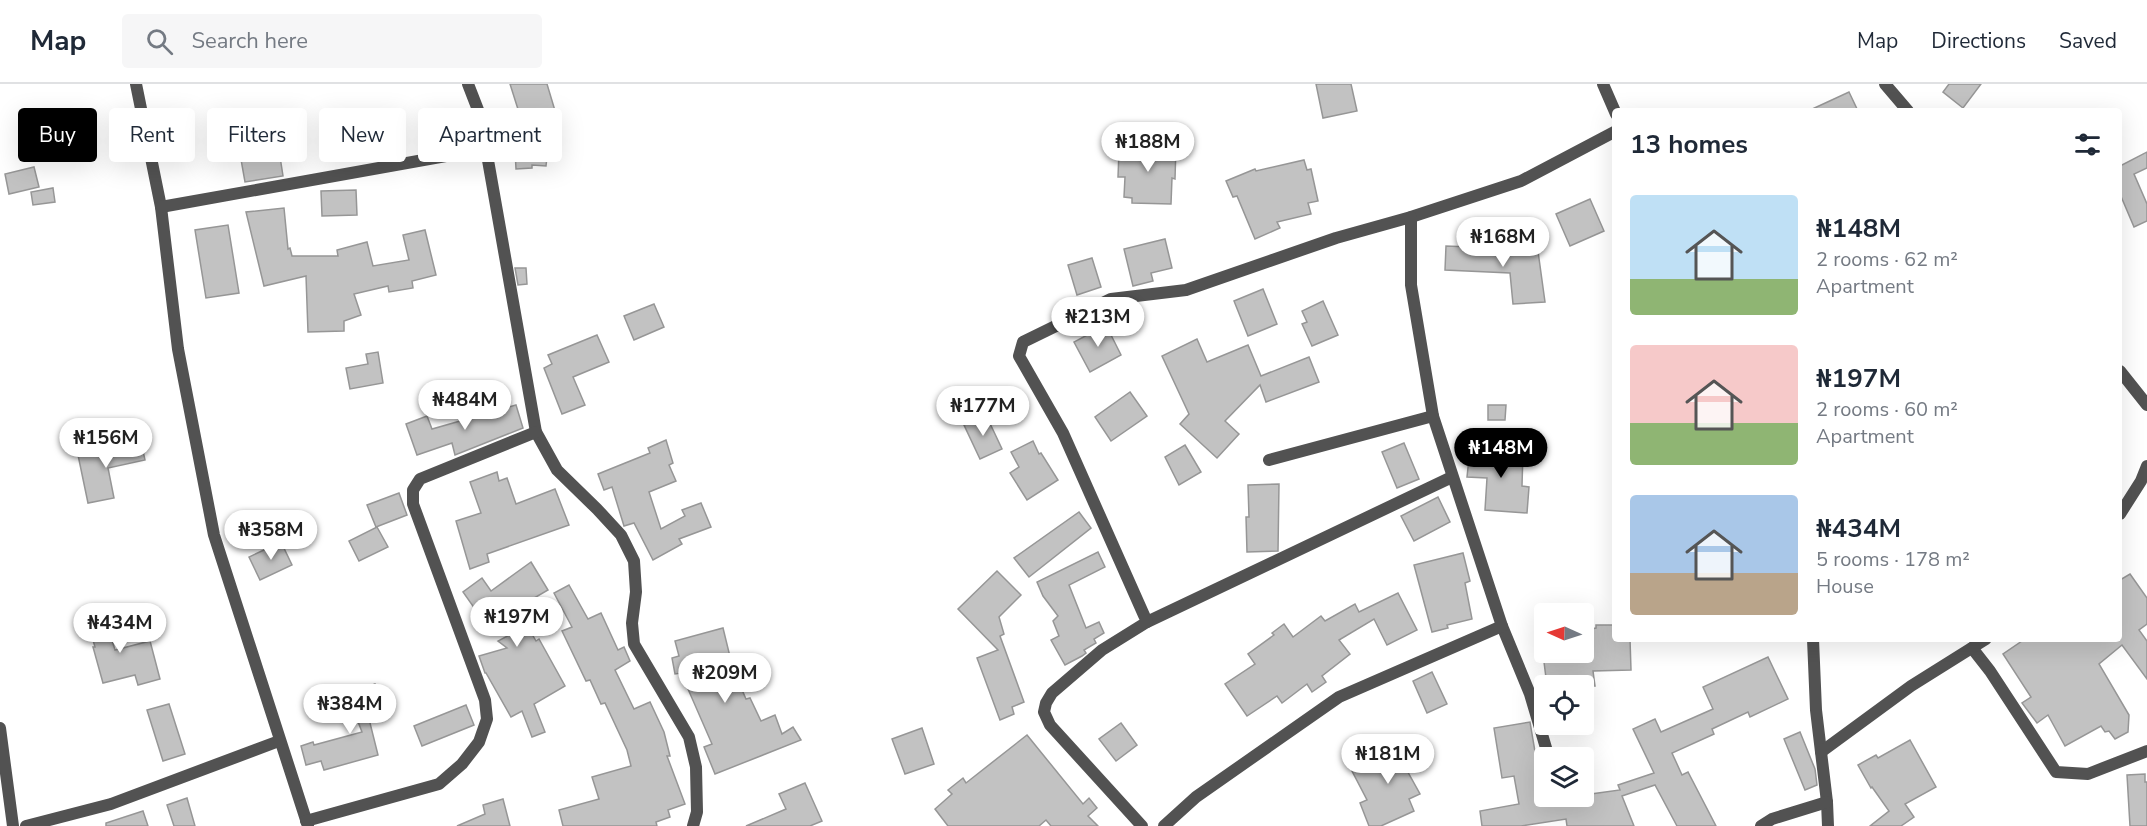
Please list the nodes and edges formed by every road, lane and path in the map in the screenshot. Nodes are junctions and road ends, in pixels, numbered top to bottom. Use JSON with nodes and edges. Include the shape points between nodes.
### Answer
{"nodes":[{"id":1,"x":136,"y":84,"type":"edge"},
{"id":2,"x":468,"y":84,"type":"edge"},
{"id":3,"x":1603,"y":84,"type":"edge"},
{"id":4,"x":1885,"y":84,"type":"edge"},
{"id":5,"x":477,"y":108,"type":"edge"},
{"id":6,"x":1613,"y":108,"type":"edge"},
{"id":7,"x":1905,"y":108,"type":"edge"},
{"id":8,"x":1612,"y":133,"type":"edge"},
{"id":9,"x":418,"y":161,"type":"edge"},
{"id":10,"x":487,"y":162,"type":"edge"},
{"id":11,"x":160,"y":207,"type":"junction"},
{"id":12,"x":1411,"y":217,"type":"junction"},
{"id":13,"x":2122,"y":373,"type":"edge"},
{"id":14,"x":2147,"y":405,"type":"edge"},
{"id":15,"x":1433,"y":416,"type":"junction"},
{"id":16,"x":536,"y":432,"type":"junction"},
{"id":17,"x":1269,"y":460,"type":"dead end"},
{"id":18,"x":2147,"y":466,"type":"edge"},
{"id":19,"x":1452,"y":477,"type":"junction"},
{"id":20,"x":2122,"y":511,"type":"edge"},
{"id":21,"x":1147,"y":622,"type":"junction"},
{"id":22,"x":1502,"y":626,"type":"junction"},
{"id":23,"x":1813,"y":642,"type":"edge"},
{"id":24,"x":1981,"y":642,"type":"edge"},
{"id":25,"x":1972,"y":648,"type":"junction"},
{"id":26,"x":0,"y":728,"type":"edge"},
{"id":27,"x":279,"y":741,"type":"junction"},
{"id":28,"x":1546,"y":747,"type":"edge"},
{"id":29,"x":1821,"y":752,"type":"junction"},
{"id":30,"x":2147,"y":752,"type":"edge"},
{"id":31,"x":1827,"y":802,"type":"junction"},
{"id":32,"x":307,"y":824,"type":"edge"},
{"id":33,"x":13,"y":826,"type":"edge"},
{"id":34,"x":26,"y":826,"type":"edge"},
{"id":35,"x":693,"y":826,"type":"edge"},
{"id":36,"x":1142,"y":826,"type":"edge"},
{"id":37,"x":1164,"y":826,"type":"edge"},
{"id":38,"x":1761,"y":826,"type":"edge"},
{"id":39,"x":1828,"y":826,"type":"edge"}],
"edges":[{"from":1,"to":11,"type":"street"},
{"from":2,"to":5,"type":"street"},
{"from":3,"to":6,"type":"street"},
{"from":4,"to":7,"type":"street"},
{"from":8,"to":12,"type":"street","via":[[1521,181]]},
{"from":9,"to":11,"type":"street"},
{"from":10,"to":16,"type":"street"},
{"from":11,"to":27,"type":"street","via":[[178,349],[214,535]]},
{"from":12,"to":15,"type":"street","via":[[1412,285]]},
{"from":12,"to":21,"type":"street","via":[[1336,238],[1186,290],[1112,298],[1023,342],[1019,356],[1063,433]]},
{"from":13,"to":14,"type":"street"},
{"from":15,"to":17,"type":"street"},
{"from":15,"to":19,"type":"street"},
{"from":16,"to":32,"type":"street","via":[[420,479],[413,490],[413,504],[485,700],[488,719],[479,742],[439,784]]},
{"from":16,"to":35,"type":"street","via":[[557,470],[621,535],[634,561],[634,644],[689,737],[696,766],[697,812]]},
{"from":18,"to":20,"type":"street"},
{"from":19,"to":21,"type":"street"},
{"from":19,"to":22,"type":"street"},
{"from":21,"to":36,"type":"street","via":[[1102,650],[1052,693],[1044,712],[1050,725]]},
{"from":22,"to":28,"type":"street","via":[[1530,694]]},
{"from":22,"to":37,"type":"street","via":[[1339,697],[1196,796]]},
{"from":23,"to":29,"type":"street"},
{"from":24,"to":25,"type":"street"},
{"from":25,"to":29,"type":"street","via":[[1911,686]]},
{"from":25,"to":30,"type":"street","via":[[2056,772],[2088,774]]},
{"from":26,"to":33,"type":"street"},
{"from":27,"to":32,"type":"street"},
{"from":27,"to":34,"type":"street","via":[[111,804]]},
{"from":29,"to":31,"type":"street"},
{"from":31,"to":38,"type":"street"},
{"from":31,"to":39,"type":"street"}]}
